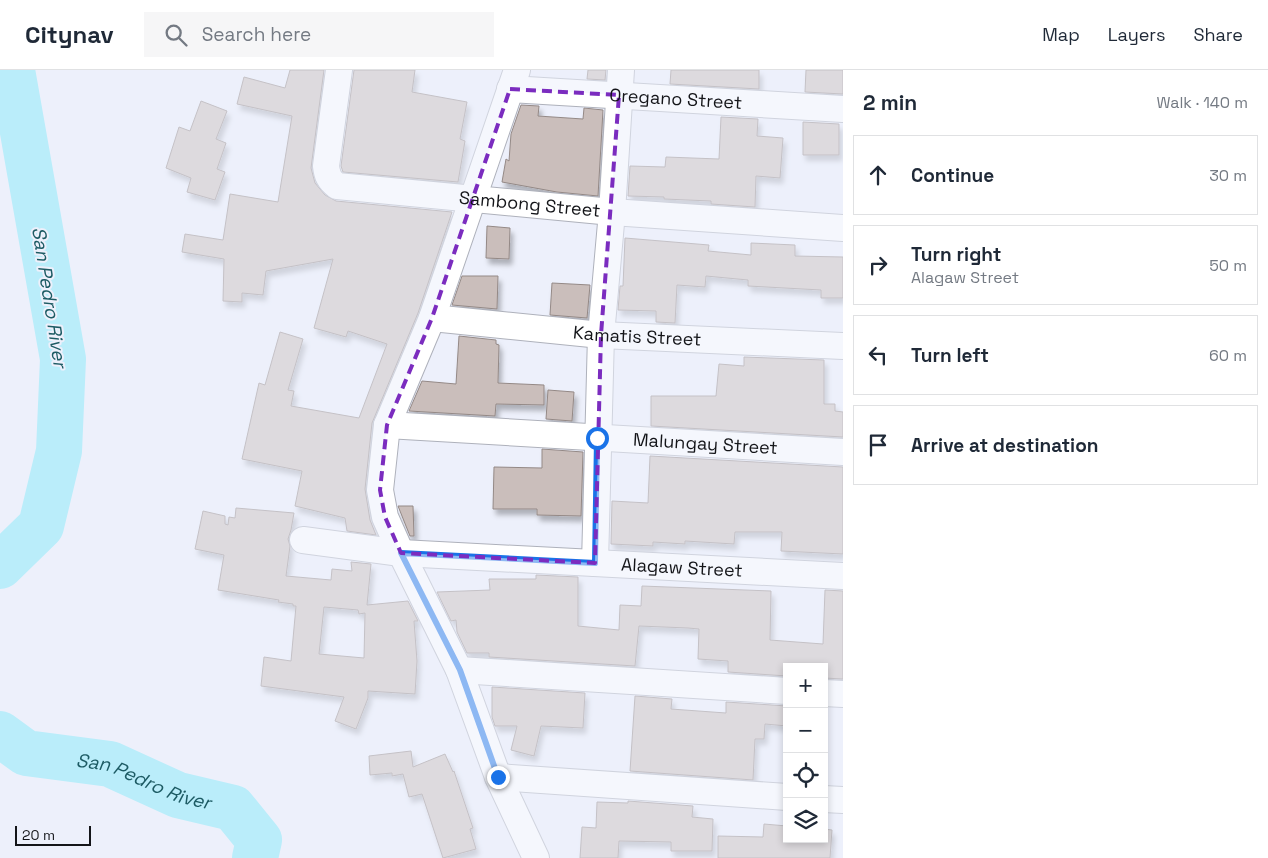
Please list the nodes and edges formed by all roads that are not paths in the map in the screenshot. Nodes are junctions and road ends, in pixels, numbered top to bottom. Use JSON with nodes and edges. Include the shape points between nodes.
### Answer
{"nodes":[{"id":1,"x":339,"y":70,"type":"edge"},
{"id":2,"x":513,"y":79,"type":"edge"},
{"id":3,"x":620,"y":83,"type":"edge"},
{"id":4,"x":843,"y":110,"type":"edge"},
{"id":5,"x":472,"y":200,"type":"junction"},
{"id":6,"x":612,"y":212,"type":"junction"},
{"id":7,"x":843,"y":228,"type":"edge"},
{"id":8,"x":432,"y":318,"type":"junction"},
{"id":9,"x":601,"y":335,"type":"junction"},
{"id":10,"x":843,"y":346,"type":"edge"},
{"id":11,"x":387,"y":425,"type":"junction"},
{"id":12,"x":597,"y":438,"type":"junction"},
{"id":13,"x":843,"y":452,"type":"edge"},
{"id":14,"x":303,"y":540,"type":"dead end"},
{"id":15,"x":401,"y":553,"type":"junction"},
{"id":16,"x":595,"y":563,"type":"junction"},
{"id":17,"x":843,"y":576,"type":"edge"},
{"id":18,"x":460,"y":670,"type":"junction"},
{"id":19,"x":783,"y":691,"type":"edge"},
{"id":20,"x":828,"y":693,"type":"edge"},
{"id":21,"x":843,"y":694,"type":"edge"},
{"id":22,"x":498,"y":777,"type":"junction"},
{"id":23,"x":783,"y":797,"type":"edge"},
{"id":24,"x":828,"y":799,"type":"edge"},
{"id":25,"x":843,"y":800,"type":"edge"},
{"id":26,"x":536,"y":858,"type":"edge"}],
"edges":[{"from":1,"to":5,"type":"street","name":"Sambong Street","via":[[326,166],[326,174],[331,181],[346,188]]},
{"from":2,"to":3,"type":"street","name":"Oregano Street"},
{"from":2,"to":5,"type":"street"},
{"from":3,"to":4,"type":"street","name":"Oregano Street"},
{"from":3,"to":6,"type":"street"},
{"from":5,"to":6,"type":"street","name":"Sambong Street"},
{"from":5,"to":8,"type":"street"},
{"from":6,"to":7,"type":"street","name":"Sambong Street"},
{"from":6,"to":9,"type":"street"},
{"from":8,"to":9,"type":"street","name":"Kamatis Street"},
{"from":8,"to":11,"type":"street"},
{"from":9,"to":10,"type":"street","name":"Kamatis Street"},
{"from":9,"to":12,"type":"street"},
{"from":11,"to":12,"type":"street","name":"Malungay Street"},
{"from":11,"to":15,"type":"street","via":[[380,490],[385,517]]},
{"from":12,"to":13,"type":"street","name":"Malungay Street"},
{"from":12,"to":16,"type":"street"},
{"from":14,"to":15,"type":"street","name":"Alagaw Street"},
{"from":15,"to":16,"type":"street","name":"Alagaw Street"},
{"from":15,"to":18,"type":"street"},
{"from":16,"to":17,"type":"street","name":"Alagaw Street"},
{"from":18,"to":19,"type":"street"},
{"from":18,"to":22,"type":"street"},
{"from":20,"to":21,"type":"street"},
{"from":22,"to":23,"type":"street"},
{"from":22,"to":26,"type":"street"},
{"from":24,"to":25,"type":"street"}]}
